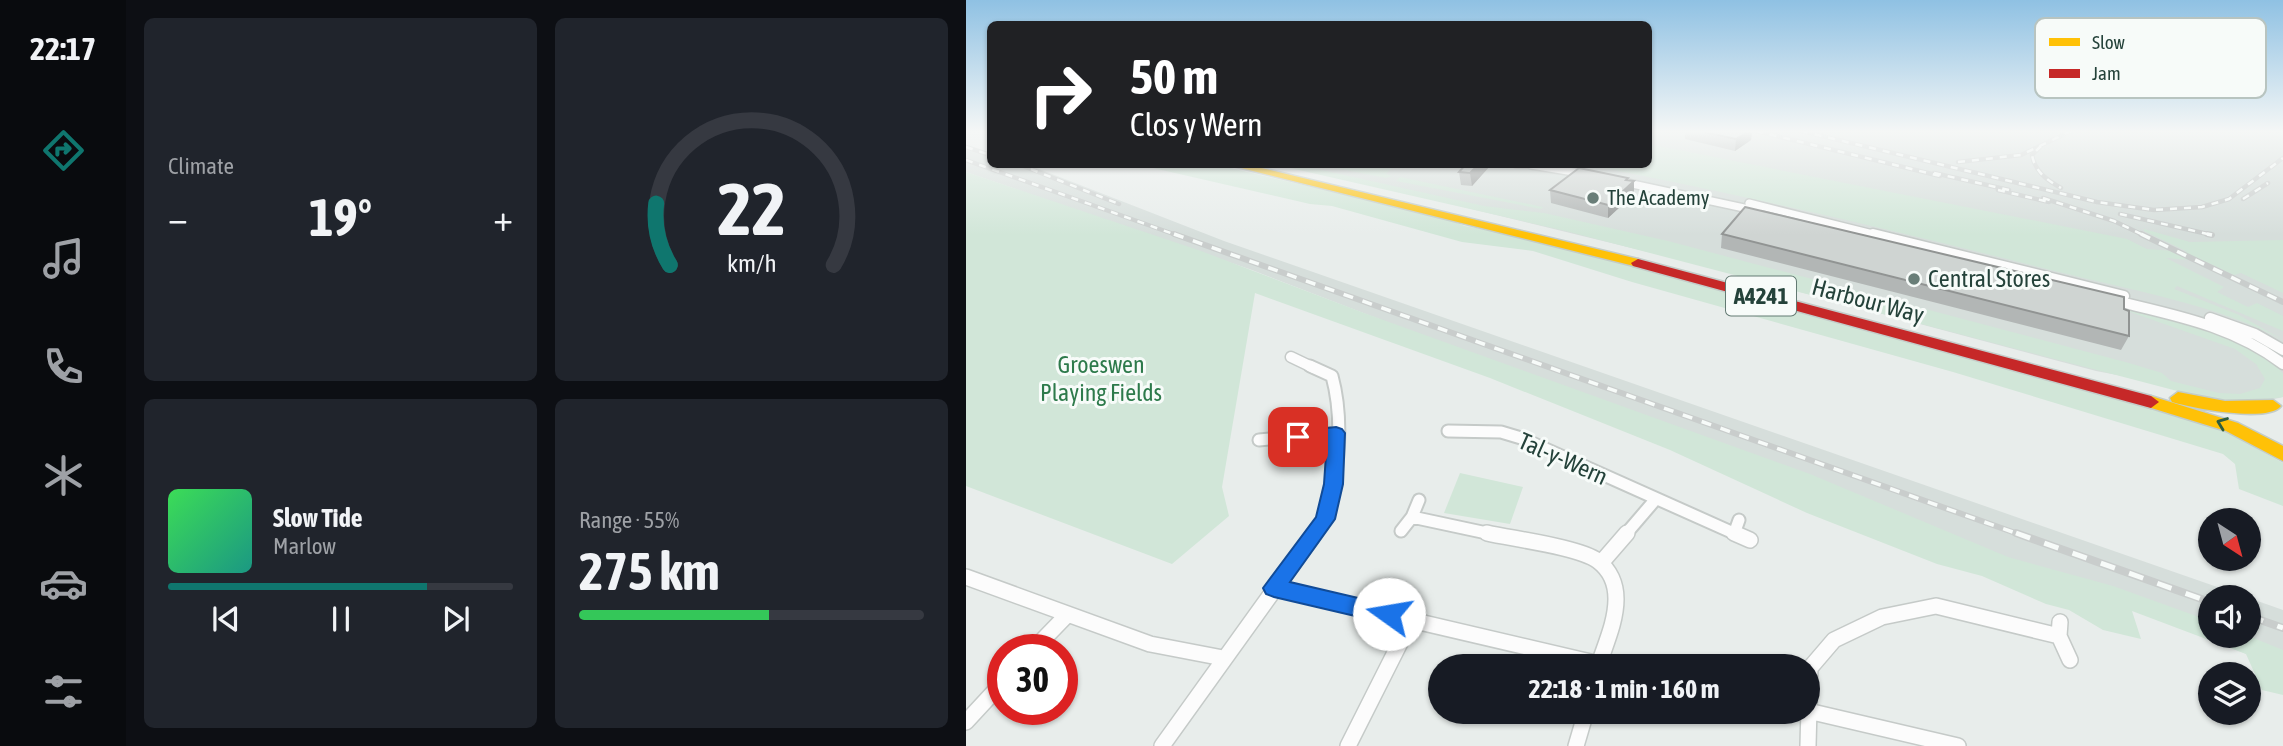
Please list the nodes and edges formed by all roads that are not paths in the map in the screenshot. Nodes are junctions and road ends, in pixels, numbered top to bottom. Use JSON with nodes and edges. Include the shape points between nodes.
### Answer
{"nodes":[{"id":1,"x":1247,"y":168,"type":"edge"},
{"id":2,"x":1279,"y":168,"type":"edge"},
{"id":3,"x":1553,"y":168,"type":"edge"},
{"id":4,"x":1577,"y":168,"type":"edge"},
{"id":5,"x":2283,"y":350,"type":"edge"},
{"id":6,"x":1301,"y":357,"type":"dead end"},
{"id":7,"x":2283,"y":364,"type":"edge"},
{"id":8,"x":2278,"y":405,"type":"edge"},
{"id":9,"x":1448,"y":431,"type":"dead end"},
{"id":10,"x":1336,"y":433,"type":"junction"},
{"id":11,"x":1259,"y":440,"type":"dead end"},
{"id":12,"x":2283,"y":454,"type":"edge"},
{"id":13,"x":1419,"y":500,"type":"dead end"},
{"id":14,"x":1655,"y":500,"type":"junction"},
{"id":15,"x":1412,"y":517,"type":"junction"},
{"id":16,"x":1401,"y":531,"type":"dead end"},
{"id":17,"x":1749,"y":540,"type":"dead end"},
{"id":18,"x":1601,"y":563,"type":"junction"},
{"id":19,"x":966,"y":577,"type":"edge"},
{"id":20,"x":1274,"y":588,"type":"junction"},
{"id":21,"x":1067,"y":615,"type":"junction"},
{"id":22,"x":1412,"y":620,"type":"junction"},
{"id":23,"x":1049,"y":634,"type":"edge"},
{"id":24,"x":1553,"y":654,"type":"edge"},
{"id":25,"x":1606,"y":654,"type":"edge"},
{"id":26,"x":1820,"y":656,"type":"edge"},
{"id":27,"x":1223,"y":658,"type":"junction"},
{"id":28,"x":2070,"y":660,"type":"dead end"},
{"id":29,"x":987,"y":699,"type":"edge"},
{"id":30,"x":1820,"y":714,"type":"edge"},
{"id":31,"x":966,"y":722,"type":"edge"},
{"id":32,"x":1582,"y":724,"type":"edge"},
{"id":33,"x":1808,"y":724,"type":"edge"},
{"id":34,"x":1162,"y":746,"type":"edge"},
{"id":35,"x":1348,"y":746,"type":"edge"},
{"id":36,"x":1576,"y":746,"type":"edge"},
{"id":37,"x":1808,"y":746,"type":"edge"},
{"id":38,"x":1958,"y":746,"type":"edge"}],
"edges":[{"from":12,"to":1,"type":"main road","name":"Harbour Way","number":"A4241","one_way":true,"via":[[2232,427],[2182,410],[1588,248]]},
{"from":2,"to":8,"type":"main road","name":"Harbour Way","number":"A4241","via":[[1588,240],[2173,398],[2225,407]]},
{"from":3,"to":4,"type":"street","via":[[1601,175]]},
{"from":5,"to":7,"type":"street","via":[[2255,334],[2202,316],[1820,219],[1613,177],[2199,322],[2251,342]]},
{"from":6,"to":10,"type":"street","via":[[1332,376],[1337,391]]},
{"from":8,"to":12,"type":"main road","number":"A4241","via":[[2262,423]]},
{"from":9,"to":14,"type":"street","name":"Tal-y-Wern","via":[[1469,423],[1521,438]]},
{"from":10,"to":11,"type":"street","via":[[1279,434]]},
{"from":10,"to":20,"type":"street","via":[[1325,519]]},
{"from":13,"to":15,"type":"street"},
{"from":14,"to":17,"type":"street","name":"Tal-y-Wern","via":[[1736,527]]},
{"from":14,"to":18,"type":"street"},
{"from":15,"to":16,"type":"street"},
{"from":15,"to":18,"type":"street","via":[[1580,553]]},
{"from":18,"to":25,"type":"street","via":[[1614,583],[1615,618]]},
{"from":19,"to":21,"type":"street"},
{"from":20,"to":22,"type":"street"},
{"from":20,"to":27,"type":"street"},
{"from":21,"to":23,"type":"street"},
{"from":21,"to":27,"type":"street","via":[[1150,644]]},
{"from":22,"to":24,"type":"street"},
{"from":22,"to":35,"type":"street"},
{"from":26,"to":28,"type":"street","via":[[1834,640],[1882,618],[1936,606],[2059,629]]},
{"from":27,"to":34,"type":"street"},
{"from":29,"to":31,"type":"street"},
{"from":30,"to":38,"type":"street"},
{"from":32,"to":36,"type":"street"},
{"from":33,"to":37,"type":"street"}]}
